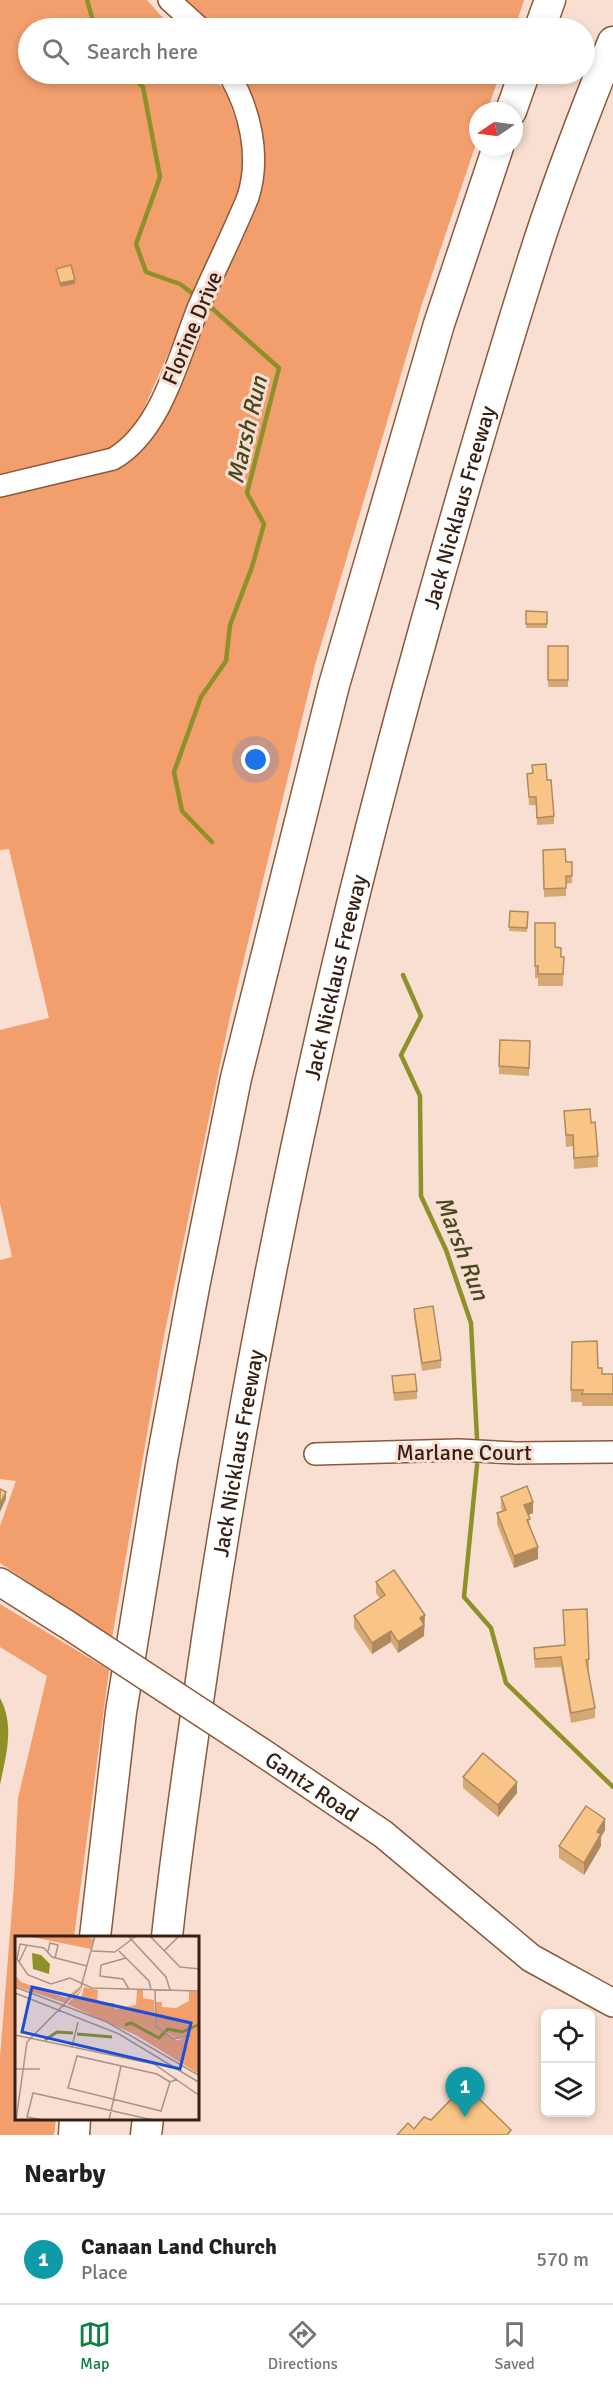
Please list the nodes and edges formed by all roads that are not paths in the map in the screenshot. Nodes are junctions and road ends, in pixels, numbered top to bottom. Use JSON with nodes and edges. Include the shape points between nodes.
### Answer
{"nodes":[{"id":1,"x":169,"y":0,"type":"edge"},
{"id":2,"x":550,"y":0,"type":"edge"},
{"id":3,"x":189,"y":18,"type":"edge"},
{"id":4,"x":544,"y":18,"type":"edge"},
{"id":5,"x":613,"y":42,"type":"edge"},
{"id":6,"x":613,"y":75,"type":"edge"},
{"id":7,"x":235,"y":84,"type":"edge"},
{"id":8,"x":520,"y":84,"type":"edge"},
{"id":9,"x":514,"y":102,"type":"edge"},
{"id":10,"x":577,"y":132,"type":"junction"},
{"id":11,"x":495,"y":156,"type":"edge"},
{"id":12,"x":0,"y":486,"type":"edge"},
{"id":13,"x":613,"y":1452,"type":"edge"},
{"id":14,"x":315,"y":1454,"type":"dead end"},
{"id":15,"x":0,"y":1582,"type":"edge"},
{"id":16,"x":95,"y":1936,"type":"edge"},
{"id":17,"x":167,"y":1936,"type":"edge"},
{"id":18,"x":613,"y":2003,"type":"edge"},
{"id":19,"x":75,"y":2120,"type":"edge"},
{"id":20,"x":148,"y":2120,"type":"edge"},
{"id":21,"x":74,"y":2135,"type":"edge"},
{"id":22,"x":146,"y":2135,"type":"edge"}],
"edges":[{"from":1,"to":3,"type":"street"},
{"from":2,"to":4,"type":"highway"},
{"from":5,"to":10,"type":"highway","name":"Jack Nicklaus Freeway"},
{"from":6,"to":10,"type":"highway"},
{"from":7,"to":12,"type":"street","name":"Florine Drive","via":[[250,126],[253,181],[149,424],[125,452],[100,463]]},
{"from":8,"to":9,"type":"highway"},
{"from":10,"to":17,"type":"highway","name":"Jack Nicklaus Freeway","via":[[538,244],[457,510],[357,877],[306,1096],[231,1481],[191,1743]]},
{"from":11,"to":16,"type":"highway","via":[[439,324],[334,685],[236,1078],[162,1460],[121,1712]]},
{"from":13,"to":14,"type":"street","name":"Marlane Court","via":[[459,1450]]},
{"from":15,"to":18,"type":"main road","name":"Gantz Road","bridge":true,"via":[[382,1834],[531,1958]]},
{"from":19,"to":21,"type":"highway"},
{"from":20,"to":22,"type":"highway"}]}
